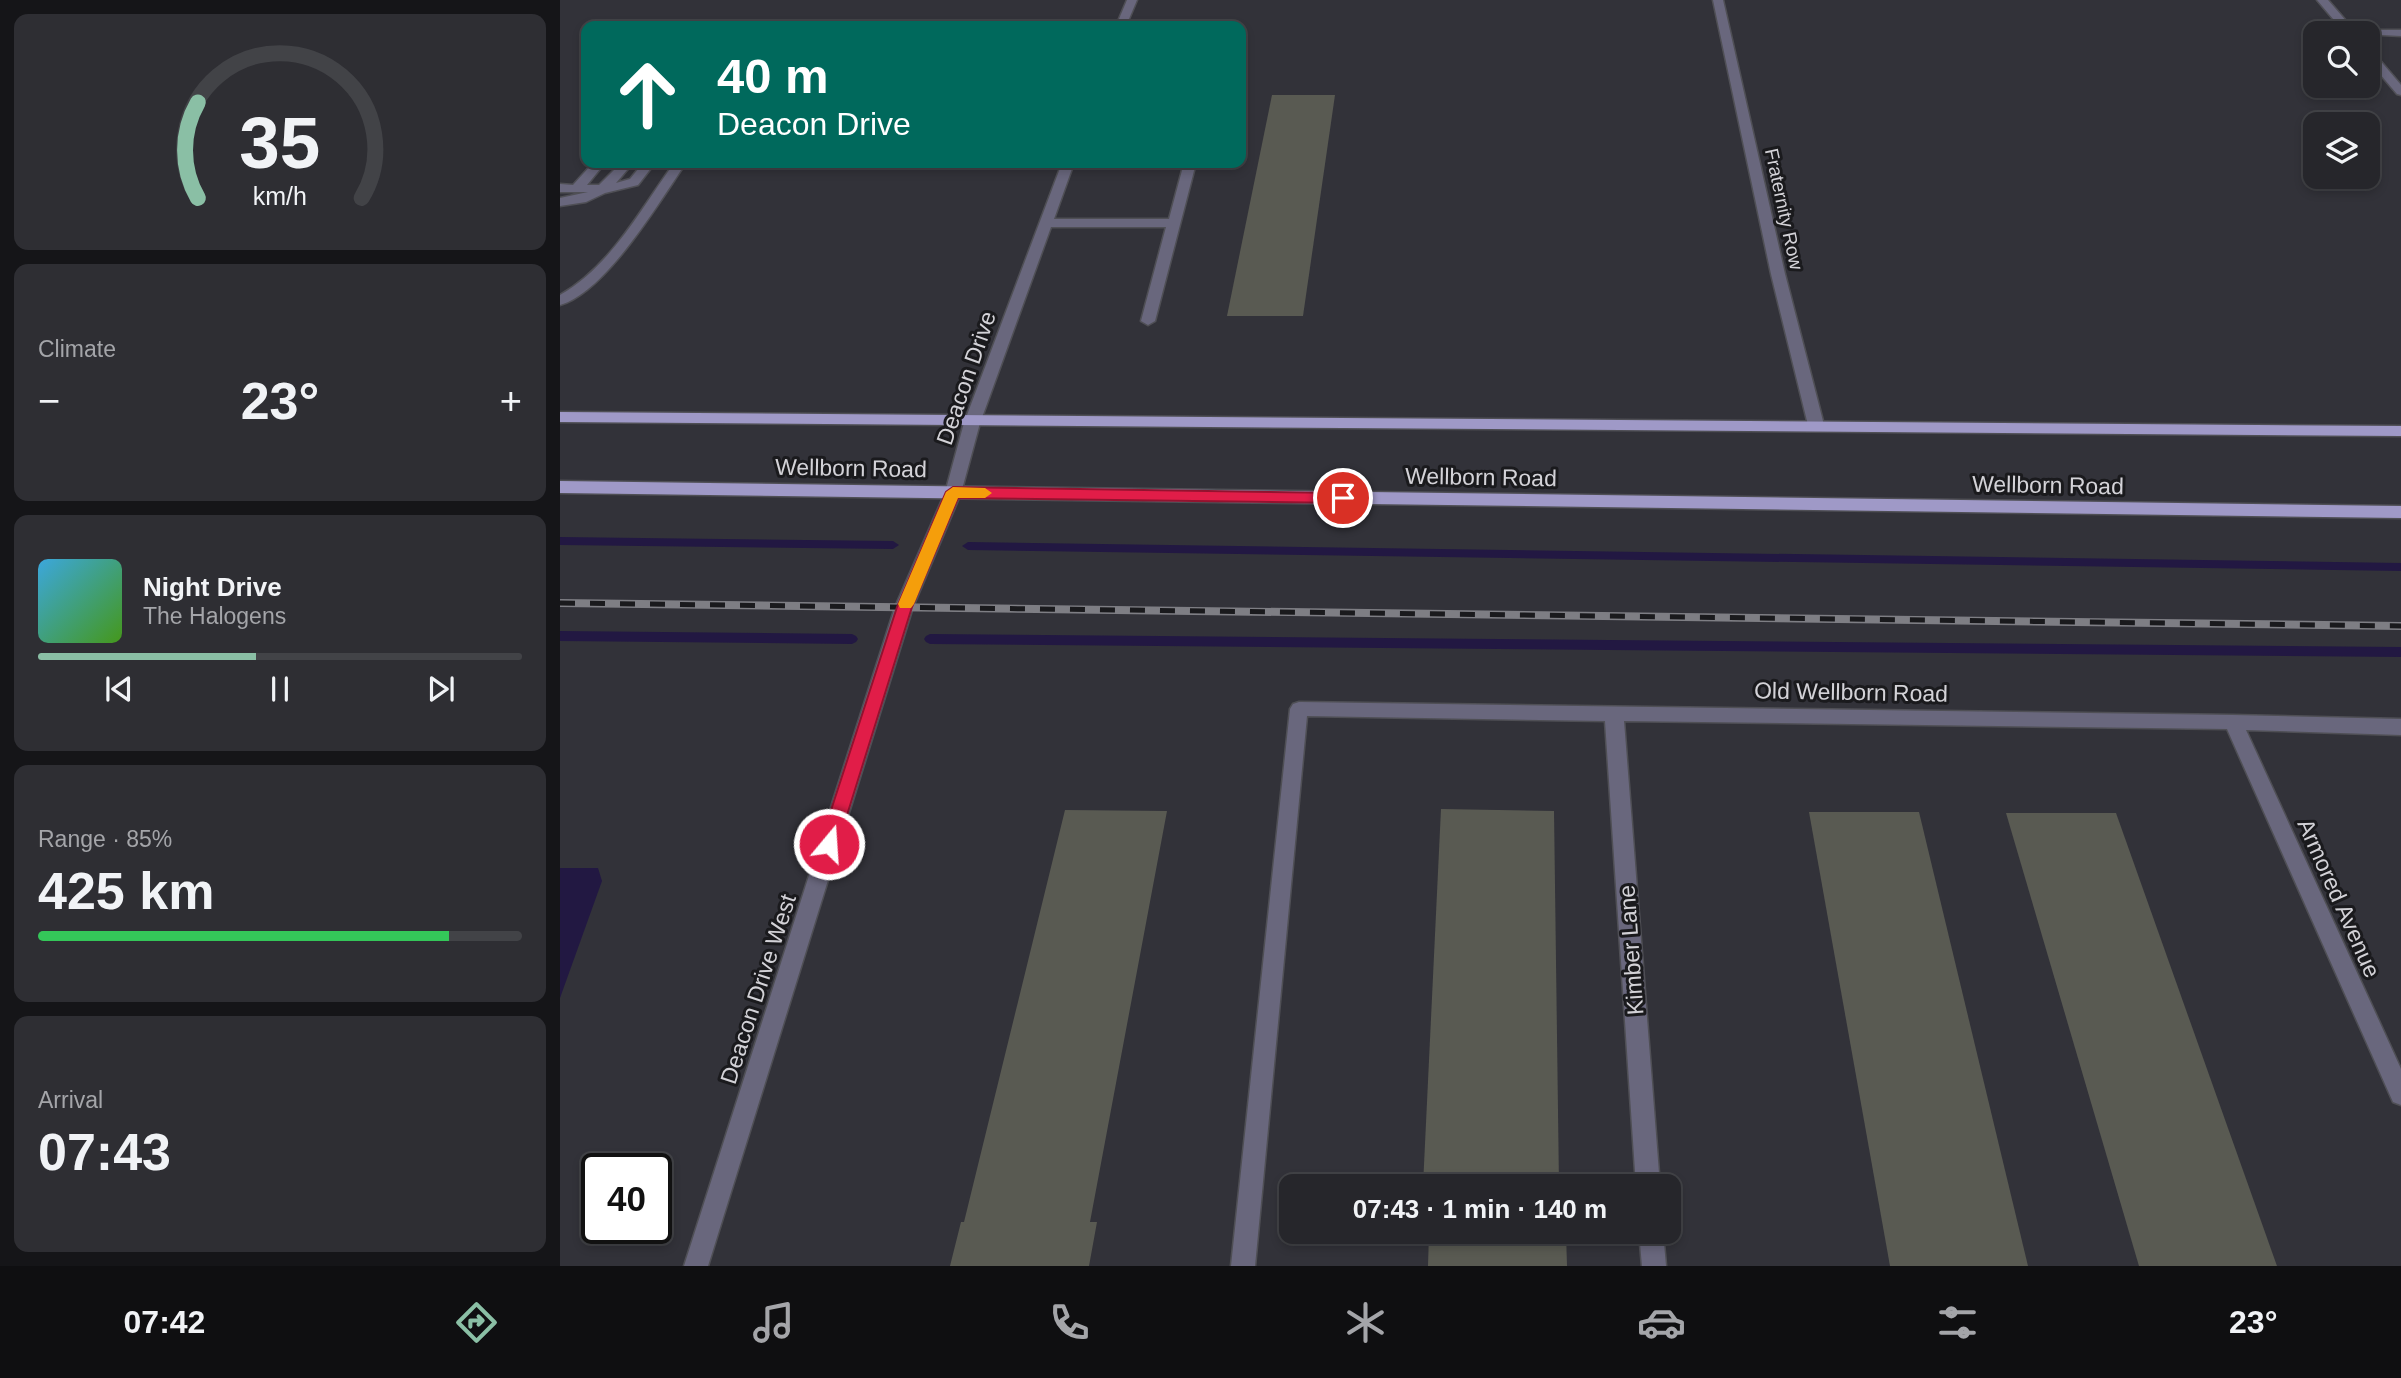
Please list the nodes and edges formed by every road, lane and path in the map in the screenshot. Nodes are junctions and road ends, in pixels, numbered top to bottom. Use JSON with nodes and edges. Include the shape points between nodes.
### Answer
{"nodes":[{"id":1,"x":1132,"y":0,"type":"edge"},
{"id":2,"x":1718,"y":0,"type":"edge"},
{"id":3,"x":2322,"y":0,"type":"edge"},
{"id":4,"x":1123,"y":21,"type":"edge"},
{"id":5,"x":2340,"y":21,"type":"edge"},
{"id":6,"x":2380,"y":33,"type":"edge"},
{"id":7,"x":2401,"y":33,"type":"edge"},
{"id":8,"x":2380,"y":67,"type":"edge"},
{"id":9,"x":2401,"y":92,"type":"edge"},
{"id":10,"x":595,"y":168,"type":"edge"},
{"id":11,"x":622,"y":168,"type":"edge"},
{"id":12,"x":645,"y":168,"type":"edge"},
{"id":13,"x":676,"y":168,"type":"edge"},
{"id":14,"x":1066,"y":168,"type":"edge"},
{"id":15,"x":1189,"y":168,"type":"edge"},
{"id":16,"x":560,"y":188,"type":"edge"},
{"id":17,"x":577,"y":188,"type":"junction"},
{"id":18,"x":606,"y":188,"type":"junction"},
{"id":19,"x":560,"y":202,"type":"edge"},
{"id":20,"x":1046,"y":223,"type":"junction"},
{"id":21,"x":1173,"y":223,"type":"junction"},
{"id":22,"x":560,"y":300,"type":"edge"},
{"id":23,"x":1148,"y":321,"type":"dead end"},
{"id":24,"x":560,"y":417,"type":"edge"},
{"id":25,"x":972,"y":423,"type":"junction"},
{"id":26,"x":1816,"y":425,"type":"junction"},
{"id":27,"x":2401,"y":431,"type":"edge"},
{"id":28,"x":560,"y":487,"type":"edge"},
{"id":29,"x":953,"y":492,"type":"junction"},
{"id":30,"x":2401,"y":512,"type":"edge"},
{"id":31,"x":904,"y":607,"type":"joint"},
{"id":32,"x":1614,"y":713,"type":"junction"},
{"id":33,"x":2233,"y":722,"type":"junction"},
{"id":34,"x":2401,"y":727,"type":"edge"},
{"id":35,"x":2401,"y":1094,"type":"edge"},
{"id":36,"x":1647,"y":1174,"type":"edge"},
{"id":37,"x":1652,"y":1244,"type":"edge"},
{"id":38,"x":696,"y":1266,"type":"edge"},
{"id":39,"x":1243,"y":1266,"type":"edge"},
{"id":40,"x":1654,"y":1266,"type":"edge"}],
"edges":[{"from":1,"to":4,"type":"street"},
{"from":2,"to":26,"type":"street","name":"Fraternity Row"},
{"from":3,"to":5,"type":"street"},
{"from":6,"to":7,"type":"street"},
{"from":8,"to":9,"type":"street"},
{"from":10,"to":17,"type":"street"},
{"from":11,"to":18,"type":"street"},
{"from":12,"to":18,"type":"street","via":[[634,182]]},
{"from":13,"to":22,"type":"street","via":[[597,274],[574,295]]},
{"from":14,"to":20,"type":"street","name":"Deacon Drive"},
{"from":15,"to":21,"type":"street"},
{"from":16,"to":17,"type":"street"},
{"from":17,"to":18,"type":"street"},
{"from":18,"to":19,"type":"street","via":[[579,202]]},
{"from":20,"to":21,"type":"street"},
{"from":20,"to":25,"type":"street","name":"Deacon Drive"},
{"from":21,"to":23,"type":"street"},
{"from":24,"to":25,"type":"main road","name":"Wellborn Road"},
{"from":25,"to":26,"type":"main road","name":"Wellborn Road"},
{"from":25,"to":29,"type":"street","name":"Deacon Drive"},
{"from":26,"to":27,"type":"main road","name":"Wellborn Road"},
{"from":28,"to":29,"type":"main road","name":"Wellborn Road"},
{"from":29,"to":30,"type":"main road","name":"Wellborn Road"},
{"from":29,"to":31,"type":"street","name":"Deacon Drive"},
{"from":31,"to":38,"type":"street","name":"Deacon Drive West"},
{"from":32,"to":33,"type":"street","name":"Old Wellborn Road"},
{"from":32,"to":36,"type":"street","name":"Kimber Lane"},
{"from":32,"to":39,"type":"street","name":"Old Wellborn Road","via":[[1299,709]]},
{"from":33,"to":34,"type":"street","name":"Old Wellborn Road"},
{"from":33,"to":35,"type":"street","name":"Armored Avenue"},
{"from":37,"to":40,"type":"street"}]}
